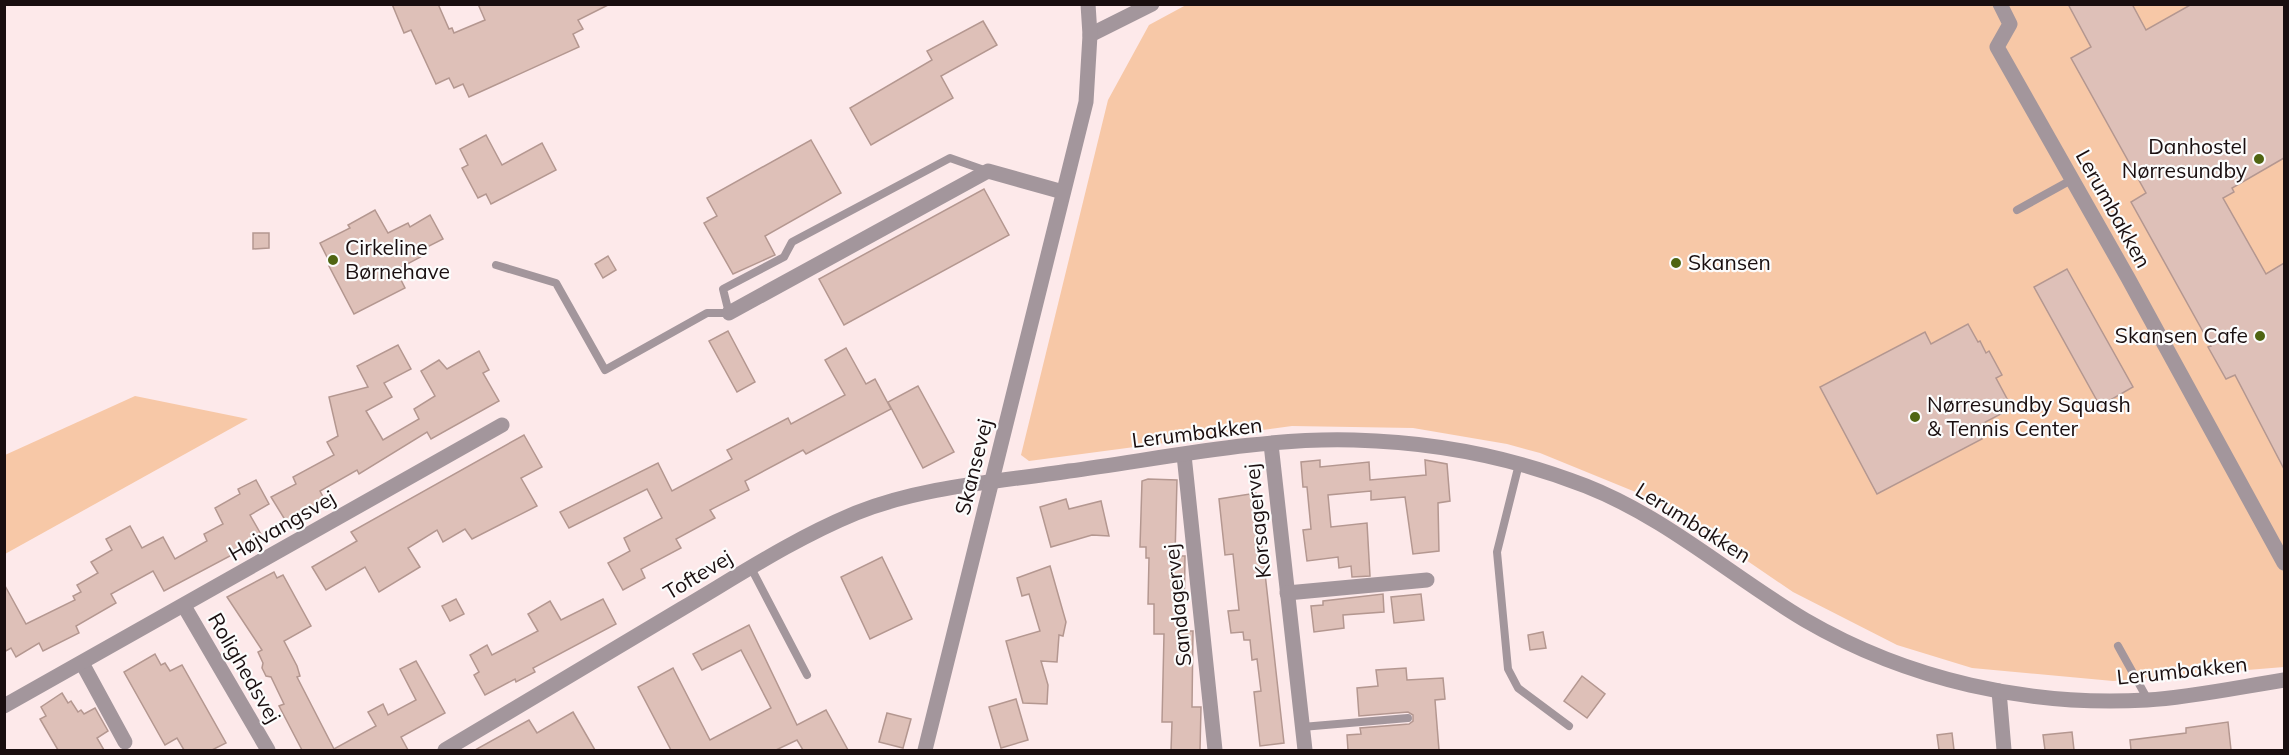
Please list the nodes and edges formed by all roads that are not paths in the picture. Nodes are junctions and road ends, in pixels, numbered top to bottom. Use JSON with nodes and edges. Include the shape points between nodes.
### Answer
{"nodes":[{"id":1,"x":1088,"y":4,"type":"edge"},
{"id":2,"x":1152,"y":4,"type":"edge"},
{"id":3,"x":2000,"y":4,"type":"edge"},
{"id":4,"x":1090,"y":36,"type":"junction"},
{"id":5,"x":988,"y":171,"type":"junction"},
{"id":6,"x":2073,"y":179,"type":"junction"},
{"id":7,"x":1063,"y":192,"type":"junction"},
{"id":8,"x":2017,"y":210,"type":"dead end"},
{"id":9,"x":496,"y":265,"type":"dead end"},
{"id":10,"x":729,"y":313,"type":"junction"},
{"id":11,"x":502,"y":425,"type":"dead end"},
{"id":12,"x":1271,"y":444,"type":"junction"},
{"id":13,"x":1184,"y":455,"type":"junction"},
{"id":14,"x":1519,"y":464,"type":"junction"},
{"id":15,"x":992,"y":483,"type":"junction"},
{"id":16,"x":2284,"y":563,"type":"edge"},
{"id":17,"x":751,"y":568,"type":"junction"},
{"id":18,"x":1428,"y":580,"type":"dead end"},
{"id":19,"x":1287,"y":593,"type":"junction"},
{"id":20,"x":184,"y":606,"type":"junction"},
{"id":21,"x":2118,"y":646,"type":"dead end"},
{"id":22,"x":82,"y":663,"type":"junction"},
{"id":23,"x":807,"y":675,"type":"dead end"},
{"id":24,"x":2284,"y":680,"type":"edge"},
{"id":25,"x":1999,"y":691,"type":"junction"},
{"id":26,"x":2148,"y":700,"type":"junction"},
{"id":27,"x":4,"y":706,"type":"edge"},
{"id":28,"x":1408,"y":718,"type":"dead end"},
{"id":29,"x":1569,"y":726,"type":"dead end"},
{"id":30,"x":1302,"y":727,"type":"junction"},
{"id":31,"x":125,"y":742,"type":"dead end"},
{"id":32,"x":268,"y":750,"type":"edge"},
{"id":33,"x":445,"y":750,"type":"edge"},
{"id":34,"x":925,"y":750,"type":"edge"},
{"id":35,"x":1215,"y":750,"type":"edge"},
{"id":36,"x":1305,"y":750,"type":"edge"},
{"id":37,"x":2004,"y":750,"type":"edge"}],
"edges":[{"from":1,"to":4,"type":"street","name":"Skansevej"},
{"from":2,"to":4,"type":"street"},
{"from":3,"to":6,"type":"street","name":"Lerumbakken","via":[[2010,24],[1997,47]]},
{"from":4,"to":7,"type":"street","name":"Skansevej","via":[[1086,102]]},
{"from":5,"to":7,"type":"street"},
{"from":5,"to":10,"type":"street"},
{"from":5,"to":10,"type":"lane","via":[[950,158],[792,242],[784,257],[723,289]]},
{"from":6,"to":8,"type":"lane"},
{"from":6,"to":16,"type":"street","name":"Lerumbakken"},
{"from":7,"to":15,"type":"street","name":"Skansevej"},
{"from":9,"to":10,"type":"lane","via":[[556,283],[605,370],[707,313]]},
{"from":11,"to":20,"type":"street","name":"Højvangsvej"},
{"from":12,"to":13,"type":"street","name":"Lerumbakken"},
{"from":12,"to":14,"type":"street","name":"Lerumbakken","via":[[1350,439],[1436,445]]},
{"from":12,"to":19,"type":"street","name":"Korsagervej"},
{"from":13,"to":15,"type":"street","name":"Lerumbakken"},
{"from":13,"to":35,"type":"street","name":"Sandagervej"},
{"from":14,"to":25,"type":"street","name":"Lerumbakken","via":[[1587,486],[1653,518],[1804,619],[1867,652],[1931,676]]},
{"from":14,"to":29,"type":"lane","via":[[1497,552],[1508,669],[1518,688]]},
{"from":15,"to":17,"type":"street","name":"Toftevej","via":[[893,499],[805,536]]},
{"from":15,"to":34,"type":"street","name":"Skansevej"},
{"from":17,"to":23,"type":"lane"},
{"from":17,"to":33,"type":"street","name":"Toftevej"},
{"from":18,"to":19,"type":"street","name":"Korsagervej"},
{"from":19,"to":30,"type":"street","name":"Korsagervej"},
{"from":20,"to":22,"type":"street","name":"Højvangsvej"},
{"from":20,"to":32,"type":"street","name":"Rolighedsvej"},
{"from":21,"to":26,"type":"lane"},
{"from":22,"to":27,"type":"street","name":"Højvangsvej"},
{"from":22,"to":31,"type":"street"},
{"from":24,"to":26,"type":"street","name":"Lerumbakken"},
{"from":25,"to":26,"type":"street","name":"Lerumbakken","via":[[2079,699]]},
{"from":25,"to":37,"type":"street"},
{"from":28,"to":30,"type":"lane"},
{"from":30,"to":36,"type":"street","name":"Korsagervej"}]}
